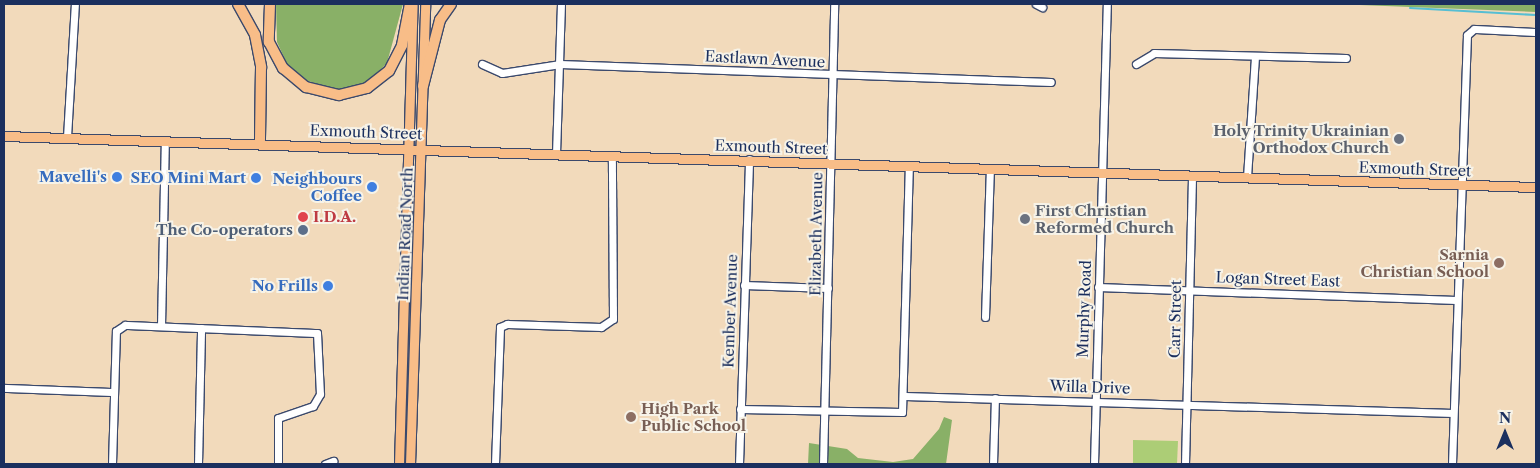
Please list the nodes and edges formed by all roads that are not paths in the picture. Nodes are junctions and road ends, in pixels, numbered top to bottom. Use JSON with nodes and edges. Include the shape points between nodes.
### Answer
{"nodes":[{"id":1,"x":75,"y":4,"type":"edge"},
{"id":2,"x":238,"y":4,"type":"edge"},
{"id":3,"x":270,"y":4,"type":"edge"},
{"id":4,"x":411,"y":4,"type":"edge"},
{"id":5,"x":425,"y":4,"type":"edge"},
{"id":6,"x":451,"y":4,"type":"edge"},
{"id":7,"x":561,"y":4,"type":"edge"},
{"id":8,"x":834,"y":4,"type":"edge"},
{"id":9,"x":1107,"y":4,"type":"edge"},
{"id":10,"x":1536,"y":32,"type":"edge"},
{"id":11,"x":1255,"y":56,"type":"junction"},
{"id":12,"x":1346,"y":58,"type":"dead end"},
{"id":13,"x":482,"y":64,"type":"dead end"},
{"id":14,"x":560,"y":64,"type":"junction"},
{"id":15,"x":1136,"y":64,"type":"dead end"},
{"id":16,"x":832,"y":76,"type":"junction"},
{"id":17,"x":1050,"y":82,"type":"dead end"},
{"id":18,"x":423,"y":86,"type":"junction"},
{"id":19,"x":4,"y":136,"type":"edge"},
{"id":20,"x":67,"y":137,"type":"junction"},
{"id":21,"x":165,"y":141,"type":"junction"},
{"id":22,"x":260,"y":144,"type":"junction"},
{"id":23,"x":410,"y":146,"type":"junction"},
{"id":24,"x":421,"y":147,"type":"junction"},
{"id":25,"x":556,"y":154,"type":"junction"},
{"id":26,"x":612,"y":156,"type":"junction"},
{"id":27,"x":749,"y":159,"type":"junction"},
{"id":28,"x":831,"y":163,"type":"junction"},
{"id":29,"x":909,"y":165,"type":"junction"},
{"id":30,"x":990,"y":168,"type":"junction"},
{"id":31,"x":1102,"y":172,"type":"junction"},
{"id":32,"x":1192,"y":175,"type":"junction"},
{"id":33,"x":1247,"y":176,"type":"junction"},
{"id":34,"x":1461,"y":185,"type":"junction"},
{"id":35,"x":1536,"y":187,"type":"edge"},
{"id":36,"x":744,"y":285,"type":"junction"},
{"id":37,"x":1098,"y":287,"type":"junction"},
{"id":38,"x":828,"y":288,"type":"junction"},
{"id":39,"x":1189,"y":290,"type":"junction"},
{"id":40,"x":1456,"y":300,"type":"junction"},
{"id":41,"x":985,"y":317,"type":"dead end"},
{"id":42,"x":161,"y":326,"type":"junction"},
{"id":43,"x":201,"y":328,"type":"junction"},
{"id":44,"x":4,"y":388,"type":"edge"},
{"id":45,"x":114,"y":392,"type":"junction"},
{"id":46,"x":905,"y":396,"type":"junction"},
{"id":47,"x":995,"y":398,"type":"junction"},
{"id":48,"x":1095,"y":401,"type":"junction"},
{"id":49,"x":1187,"y":405,"type":"junction"},
{"id":50,"x":740,"y":409,"type":"junction"},
{"id":51,"x":825,"y":412,"type":"junction"},
{"id":52,"x":1453,"y":413,"type":"junction"},
{"id":53,"x":333,"y":461,"type":"dead end"},
{"id":54,"x":112,"y":464,"type":"edge"},
{"id":55,"x":198,"y":464,"type":"edge"},
{"id":56,"x":278,"y":464,"type":"edge"},
{"id":57,"x":325,"y":464,"type":"edge"},
{"id":58,"x":399,"y":464,"type":"edge"},
{"id":59,"x":410,"y":464,"type":"edge"},
{"id":60,"x":495,"y":464,"type":"edge"},
{"id":61,"x":738,"y":464,"type":"edge"},
{"id":62,"x":823,"y":464,"type":"edge"},
{"id":63,"x":993,"y":464,"type":"edge"},
{"id":64,"x":1094,"y":464,"type":"edge"},
{"id":65,"x":1185,"y":464,"type":"edge"},
{"id":66,"x":1452,"y":464,"type":"edge"}],
"edges":[{"from":1,"to":20,"type":"street"},
{"from":2,"to":22,"type":"highway","via":[[255,35],[261,67]]},
{"from":3,"to":4,"type":"highway","via":[[269,42],[283,68],[306,87],[339,95],[367,88],[389,71],[402,45]]},
{"from":4,"to":23,"type":"main road","name":"Indian Road North"},
{"from":5,"to":18,"type":"main road","name":"Indian Road North"},
{"from":6,"to":18,"type":"highway","via":[[440,20]]},
{"from":7,"to":14,"type":"street"},
{"from":8,"to":16,"type":"street","name":"Elizabeth Avenue"},
{"from":9,"to":31,"type":"street","name":"Murphy Road"},
{"from":10,"to":34,"type":"street","via":[[1474,29],[1467,35]]},
{"from":11,"to":12,"type":"street"},
{"from":11,"to":15,"type":"street","via":[[1154,53]]},
{"from":11,"to":33,"type":"street"},
{"from":13,"to":14,"type":"street","name":"Eastlawn Avenue","via":[[502,72]]},
{"from":14,"to":16,"type":"street","name":"Eastlawn Avenue"},
{"from":14,"to":25,"type":"street"},
{"from":16,"to":17,"type":"street","name":"Eastlawn Avenue"},
{"from":16,"to":28,"type":"street","name":"Elizabeth Avenue"},
{"from":18,"to":24,"type":"main road","name":"Indian Road North"},
{"from":19,"to":20,"type":"main road","name":"Exmouth Street"},
{"from":20,"to":21,"type":"main road","name":"Exmouth Street"},
{"from":21,"to":22,"type":"main road","name":"Exmouth Street"},
{"from":21,"to":42,"type":"street"},
{"from":22,"to":23,"type":"main road","name":"Exmouth Street"},
{"from":23,"to":24,"type":"main road","name":"Exmouth Street"},
{"from":23,"to":58,"type":"main road","name":"Indian Road North"},
{"from":24,"to":25,"type":"main road","name":"Exmouth Street"},
{"from":24,"to":59,"type":"main road","name":"Indian Road North"},
{"from":25,"to":26,"type":"main road","name":"Exmouth Street"},
{"from":26,"to":27,"type":"main road","name":"Exmouth Street"},
{"from":26,"to":60,"type":"street","via":[[613,319],[602,327],[504,324],[499,332]]},
{"from":27,"to":28,"type":"main road","name":"Exmouth Street"},
{"from":27,"to":36,"type":"street","name":"Kember Avenue"},
{"from":28,"to":29,"type":"main road","name":"Exmouth Street"},
{"from":28,"to":38,"type":"street","name":"Elizabeth Avenue"},
{"from":29,"to":30,"type":"main road","name":"Exmouth Street"},
{"from":29,"to":46,"type":"street"},
{"from":30,"to":31,"type":"main road","name":"Exmouth Street"},
{"from":30,"to":41,"type":"street"},
{"from":31,"to":32,"type":"main road","name":"Exmouth Street"},
{"from":31,"to":37,"type":"street","name":"Murphy Road"},
{"from":32,"to":33,"type":"main road","name":"Exmouth Street"},
{"from":32,"to":39,"type":"street","name":"Carr Street"},
{"from":33,"to":34,"type":"main road","name":"Exmouth Street"},
{"from":34,"to":35,"type":"main road","name":"Exmouth Street"},
{"from":34,"to":40,"type":"street"},
{"from":36,"to":38,"type":"street"},
{"from":36,"to":50,"type":"street","name":"Kember Avenue"},
{"from":37,"to":39,"type":"street","name":"Logan Street East"},
{"from":37,"to":48,"type":"street","name":"Murphy Road"},
{"from":38,"to":51,"type":"street","name":"Elizabeth Avenue"},
{"from":39,"to":40,"type":"street","name":"Logan Street East"},
{"from":39,"to":49,"type":"street","name":"Carr Street"},
{"from":40,"to":52,"type":"street"},
{"from":42,"to":43,"type":"street"},
{"from":42,"to":45,"type":"street","via":[[118,327]]},
{"from":43,"to":55,"type":"street"},
{"from":43,"to":56,"type":"street","via":[[320,336],[319,400],[278,418]]},
{"from":44,"to":45,"type":"street"},
{"from":45,"to":54,"type":"street"},
{"from":46,"to":47,"type":"street","name":"Willa Drive"},
{"from":46,"to":51,"type":"street","via":[[899,414]]},
{"from":47,"to":48,"type":"street","name":"Willa Drive"},
{"from":47,"to":63,"type":"street"},
{"from":48,"to":49,"type":"street","name":"Willa Drive"},
{"from":48,"to":64,"type":"street","name":"Murphy Road"},
{"from":49,"to":52,"type":"street","name":"Willa Drive"},
{"from":49,"to":65,"type":"street","name":"Carr Street"},
{"from":50,"to":51,"type":"street"},
{"from":50,"to":61,"type":"street","name":"Kember Avenue"},
{"from":51,"to":62,"type":"street","name":"Elizabeth Avenue"},
{"from":52,"to":66,"type":"street"},
{"from":53,"to":57,"type":"street"}]}
